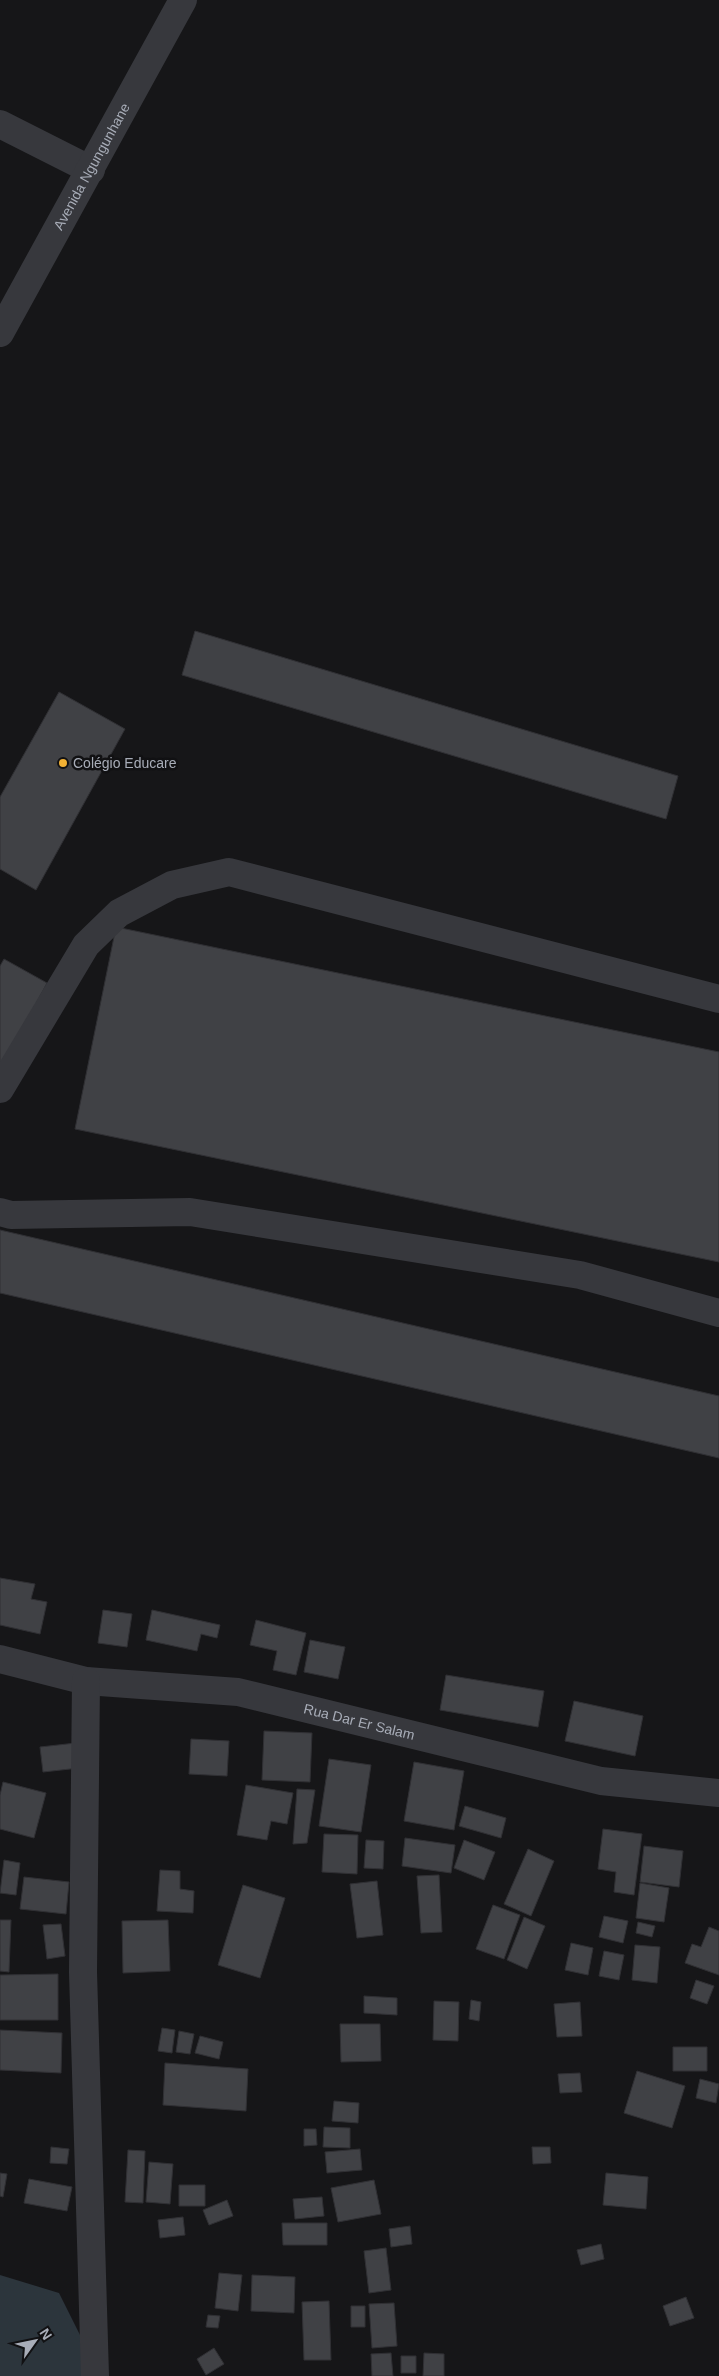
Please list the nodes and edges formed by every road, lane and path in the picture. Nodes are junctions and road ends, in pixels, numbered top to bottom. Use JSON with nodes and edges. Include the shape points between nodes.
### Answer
{"nodes":[{"id":1,"x":183,"y":0,"type":"edge"},
{"id":2,"x":0,"y":124,"type":"edge"},
{"id":3,"x":91,"y":170,"type":"junction"},
{"id":4,"x":0,"y":333,"type":"edge"},
{"id":5,"x":719,"y":999,"type":"edge"},
{"id":6,"x":0,"y":1089,"type":"edge"},
{"id":7,"x":0,"y":1212,"type":"edge"},
{"id":8,"x":719,"y":1313,"type":"edge"},
{"id":9,"x":0,"y":1659,"type":"edge"},
{"id":10,"x":86,"y":1681,"type":"junction"},
{"id":11,"x":719,"y":1793,"type":"edge"},
{"id":12,"x":95,"y":2376,"type":"edge"}],
"edges":[{"from":1,"to":3,"type":"street","name":"Avenida Ngungunhane"},
{"from":2,"to":3,"type":"street"},
{"from":3,"to":4,"type":"street","name":"Avenida Ngungunhane"},
{"from":5,"to":6,"type":"street","via":[[229,872],[172,885],[119,913],[86,945]]},
{"from":7,"to":8,"type":"street","via":[[11,1215],[190,1212],[580,1275]]},
{"from":9,"to":10,"type":"street","name":"Rua Dar Er Salam"},
{"from":10,"to":11,"type":"street","name":"Rua Dar Er Salam","via":[[238,1692],[601,1781]]},
{"from":10,"to":12,"type":"street","via":[[83,1972]]}]}
